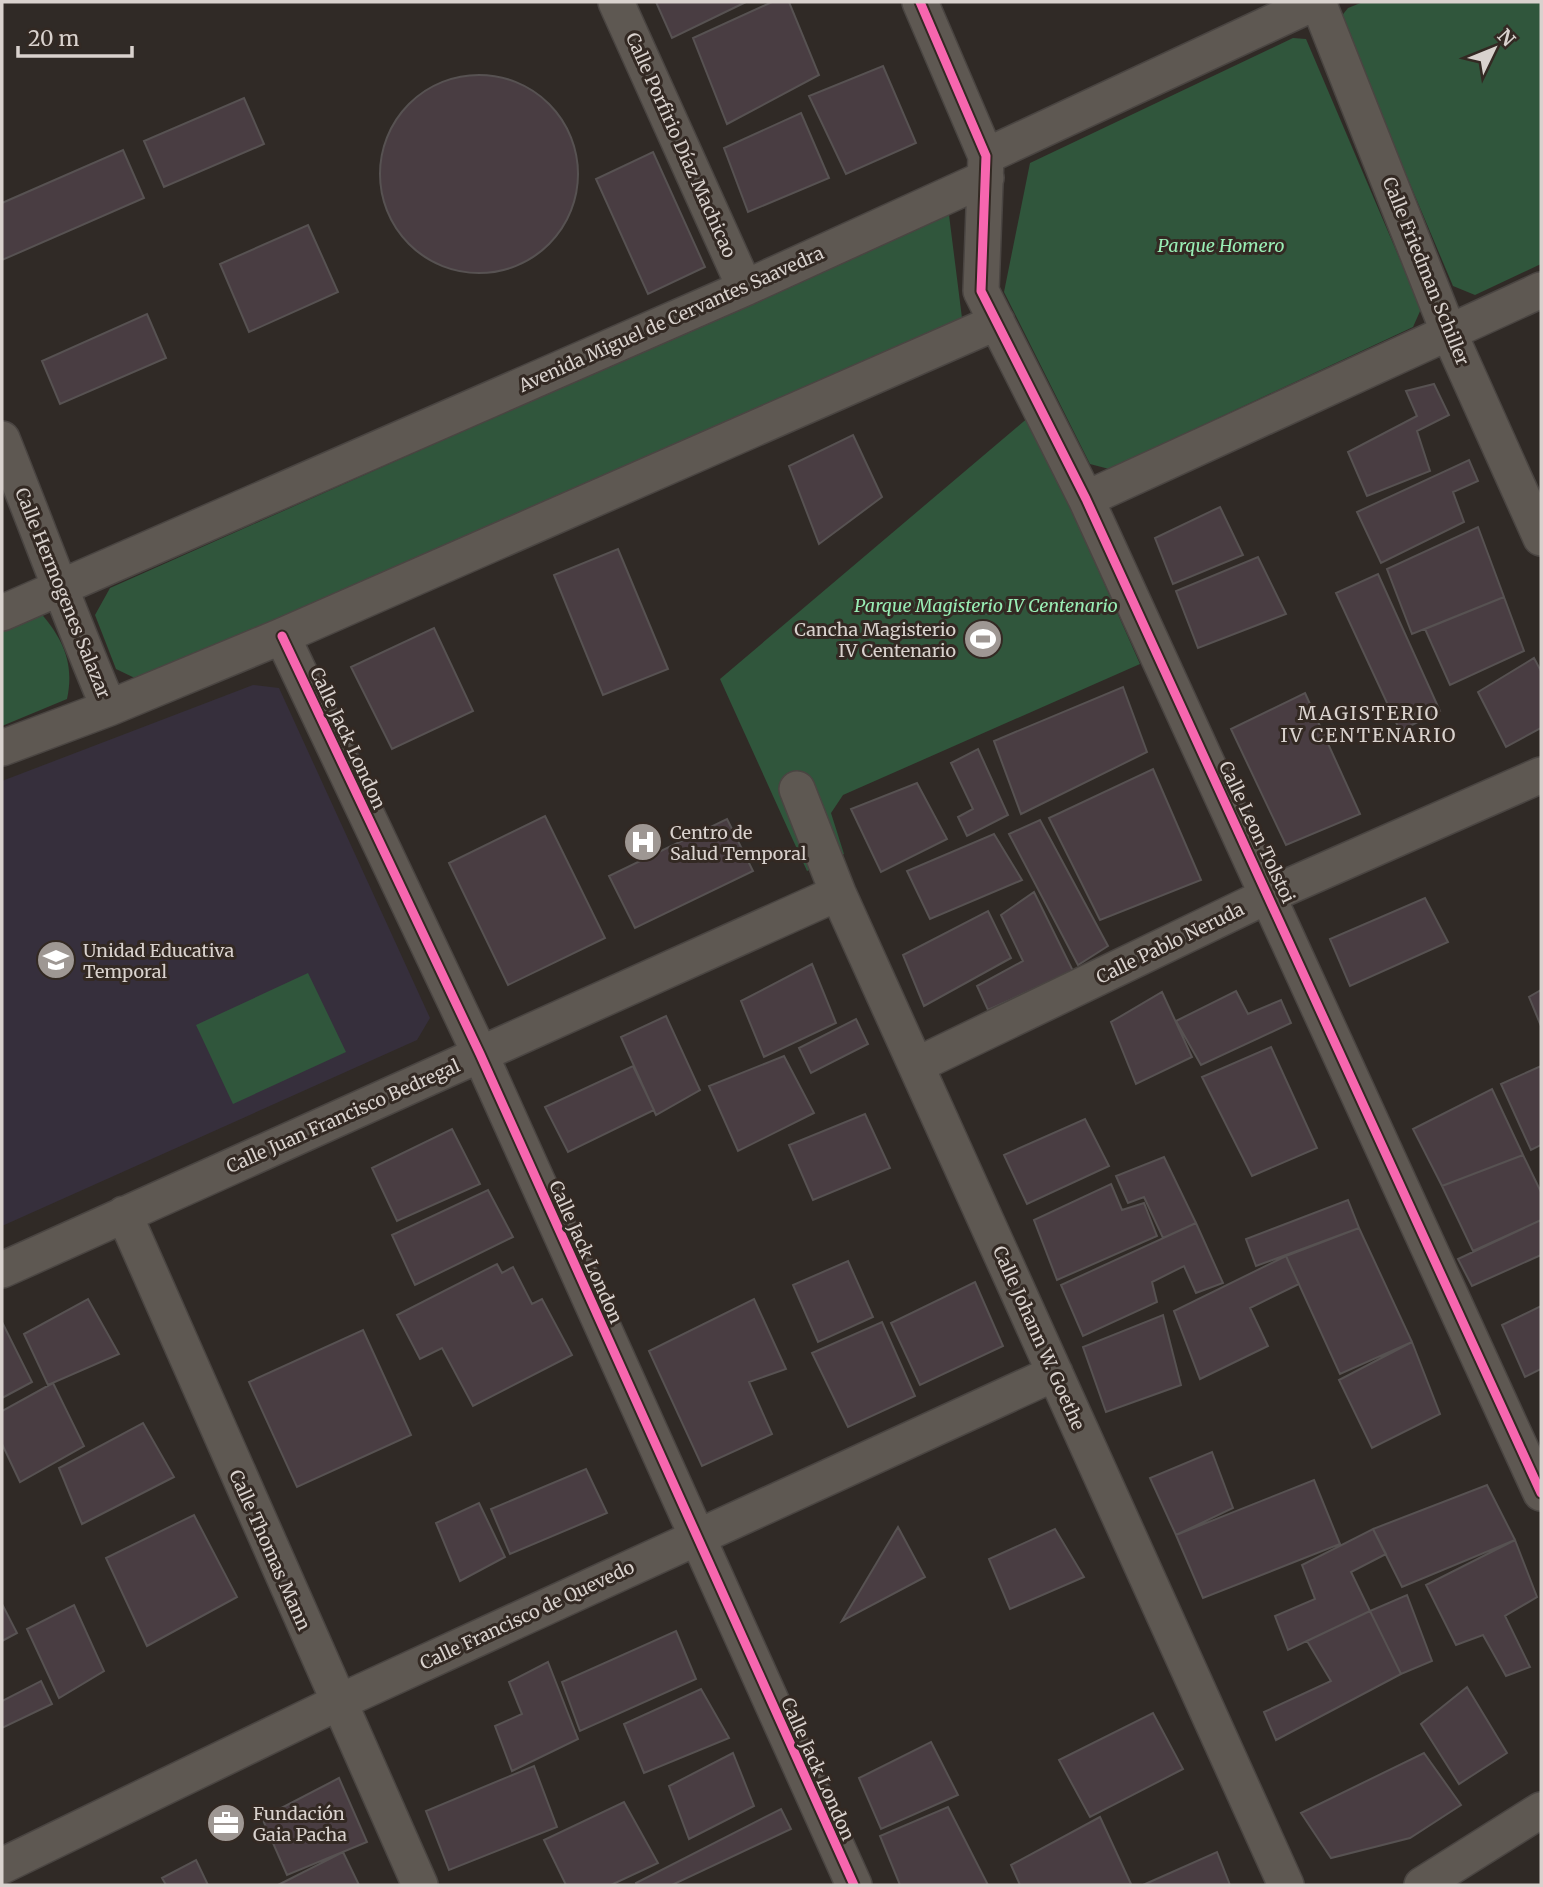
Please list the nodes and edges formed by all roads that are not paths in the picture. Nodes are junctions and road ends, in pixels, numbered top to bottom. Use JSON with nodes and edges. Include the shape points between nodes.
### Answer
{"nodes":[{"id":1,"x":617,"y":2,"type":"edge"},
{"id":2,"x":920,"y":2,"type":"edge"},
{"id":3,"x":1317,"y":2,"type":"edge"},
{"id":4,"x":986,"y":167,"type":"junction"},
{"id":5,"x":745,"y":288,"type":"junction"},
{"id":6,"x":1541,"y":290,"type":"edge"},
{"id":7,"x":997,"y":322,"type":"junction"},
{"id":8,"x":1449,"y":333,"type":"junction"},
{"id":9,"x":2,"y":439,"type":"edge"},
{"id":10,"x":1086,"y":499,"type":"junction"},
{"id":11,"x":1541,"y":538,"type":"edge"},
{"id":12,"x":58,"y":588,"type":"junction"},
{"id":13,"x":2,"y":612,"type":"edge"},
{"id":14,"x":282,"y":636,"type":"junction"},
{"id":15,"x":109,"y":708,"type":"junction"},
{"id":16,"x":2,"y":748,"type":"edge"},
{"id":17,"x":1541,"y":775,"type":"edge"},
{"id":18,"x":797,"y":789,"type":"dead end"},
{"id":19,"x":838,"y":893,"type":"junction"},
{"id":20,"x":1269,"y":895,"type":"junction"},
{"id":21,"x":480,"y":1054,"type":"junction"},
{"id":22,"x":917,"y":1065,"type":"junction"},
{"id":23,"x":124,"y":1214,"type":"junction"},
{"id":24,"x":2,"y":1270,"type":"edge"},
{"id":25,"x":1055,"y":1373,"type":"junction"},
{"id":26,"x":1541,"y":1493,"type":"edge"},
{"id":27,"x":695,"y":1537,"type":"junction"},
{"id":28,"x":337,"y":1703,"type":"junction"},
{"id":29,"x":1541,"y":1810,"type":"edge"},
{"id":30,"x":2,"y":1866,"type":"edge"},
{"id":31,"x":420,"y":1885,"type":"edge"},
{"id":32,"x":854,"y":1885,"type":"edge"},
{"id":33,"x":1286,"y":1885,"type":"edge"},
{"id":34,"x":1422,"y":1885,"type":"edge"}],
"edges":[{"from":1,"to":5,"type":"street","name":"Calle Porfirio Díaz Machicao"},
{"from":2,"to":4,"type":"street","name":"Calle Leon Tolstoi"},
{"from":3,"to":4,"type":"street","name":"Avenida Miguel de Cervantes Saavedra"},
{"from":3,"to":8,"type":"street","name":"Calle Friedman Schiller"},
{"from":4,"to":5,"type":"street","name":"Avenida Miguel de Cervantes Saavedra"},
{"from":4,"to":7,"type":"street","name":"Calle Leon Tolstoi","via":[[981,291]]},
{"from":5,"to":12,"type":"street","name":"Avenida Miguel de Cervantes Saavedra"},
{"from":6,"to":8,"type":"street"},
{"from":7,"to":10,"type":"street","name":"Calle Leon Tolstoi"},
{"from":7,"to":14,"type":"street"},
{"from":8,"to":10,"type":"street"},
{"from":8,"to":11,"type":"street","name":"Calle Friedman Schiller"},
{"from":9,"to":12,"type":"street","name":"Calle Hermogenes Salazar"},
{"from":10,"to":20,"type":"street","name":"Calle Leon Tolstoi"},
{"from":12,"to":13,"type":"street","name":"Avenida Miguel de Cervantes Saavedra"},
{"from":12,"to":15,"type":"street","name":"Calle Hermogenes Salazar"},
{"from":14,"to":15,"type":"street"},
{"from":14,"to":21,"type":"street","name":"Calle Jack London"},
{"from":15,"to":16,"type":"street"},
{"from":17,"to":20,"type":"street","name":"Calle Pablo Neruda"},
{"from":18,"to":19,"type":"street","name":"Calle Johann W. Goethe"},
{"from":19,"to":21,"type":"street","name":"Calle Juan Francisco Bedregal"},
{"from":19,"to":22,"type":"street","name":"Calle Johann W. Goethe"},
{"from":20,"to":22,"type":"street","name":"Calle Pablo Neruda"},
{"from":20,"to":26,"type":"street","name":"Calle Leon Tolstoi"},
{"from":21,"to":23,"type":"street","name":"Calle Juan Francisco Bedregal"},
{"from":21,"to":27,"type":"street","name":"Calle Jack London"},
{"from":22,"to":25,"type":"street","name":"Calle Johann W. Goethe"},
{"from":23,"to":24,"type":"street","name":"Calle Juan Francisco Bedregal"},
{"from":23,"to":28,"type":"street","name":"Calle Thomas Mann"},
{"from":25,"to":27,"type":"street","name":"Calle Francisco de Quevedo"},
{"from":25,"to":33,"type":"street","name":"Calle Johann W. Goethe"},
{"from":27,"to":28,"type":"street","name":"Calle Francisco de Quevedo"},
{"from":27,"to":32,"type":"street","name":"Calle Jack London"},
{"from":28,"to":30,"type":"street","name":"Calle Francisco de Quevedo"},
{"from":28,"to":31,"type":"street","name":"Calle Thomas Mann"},
{"from":29,"to":34,"type":"street"}]}
